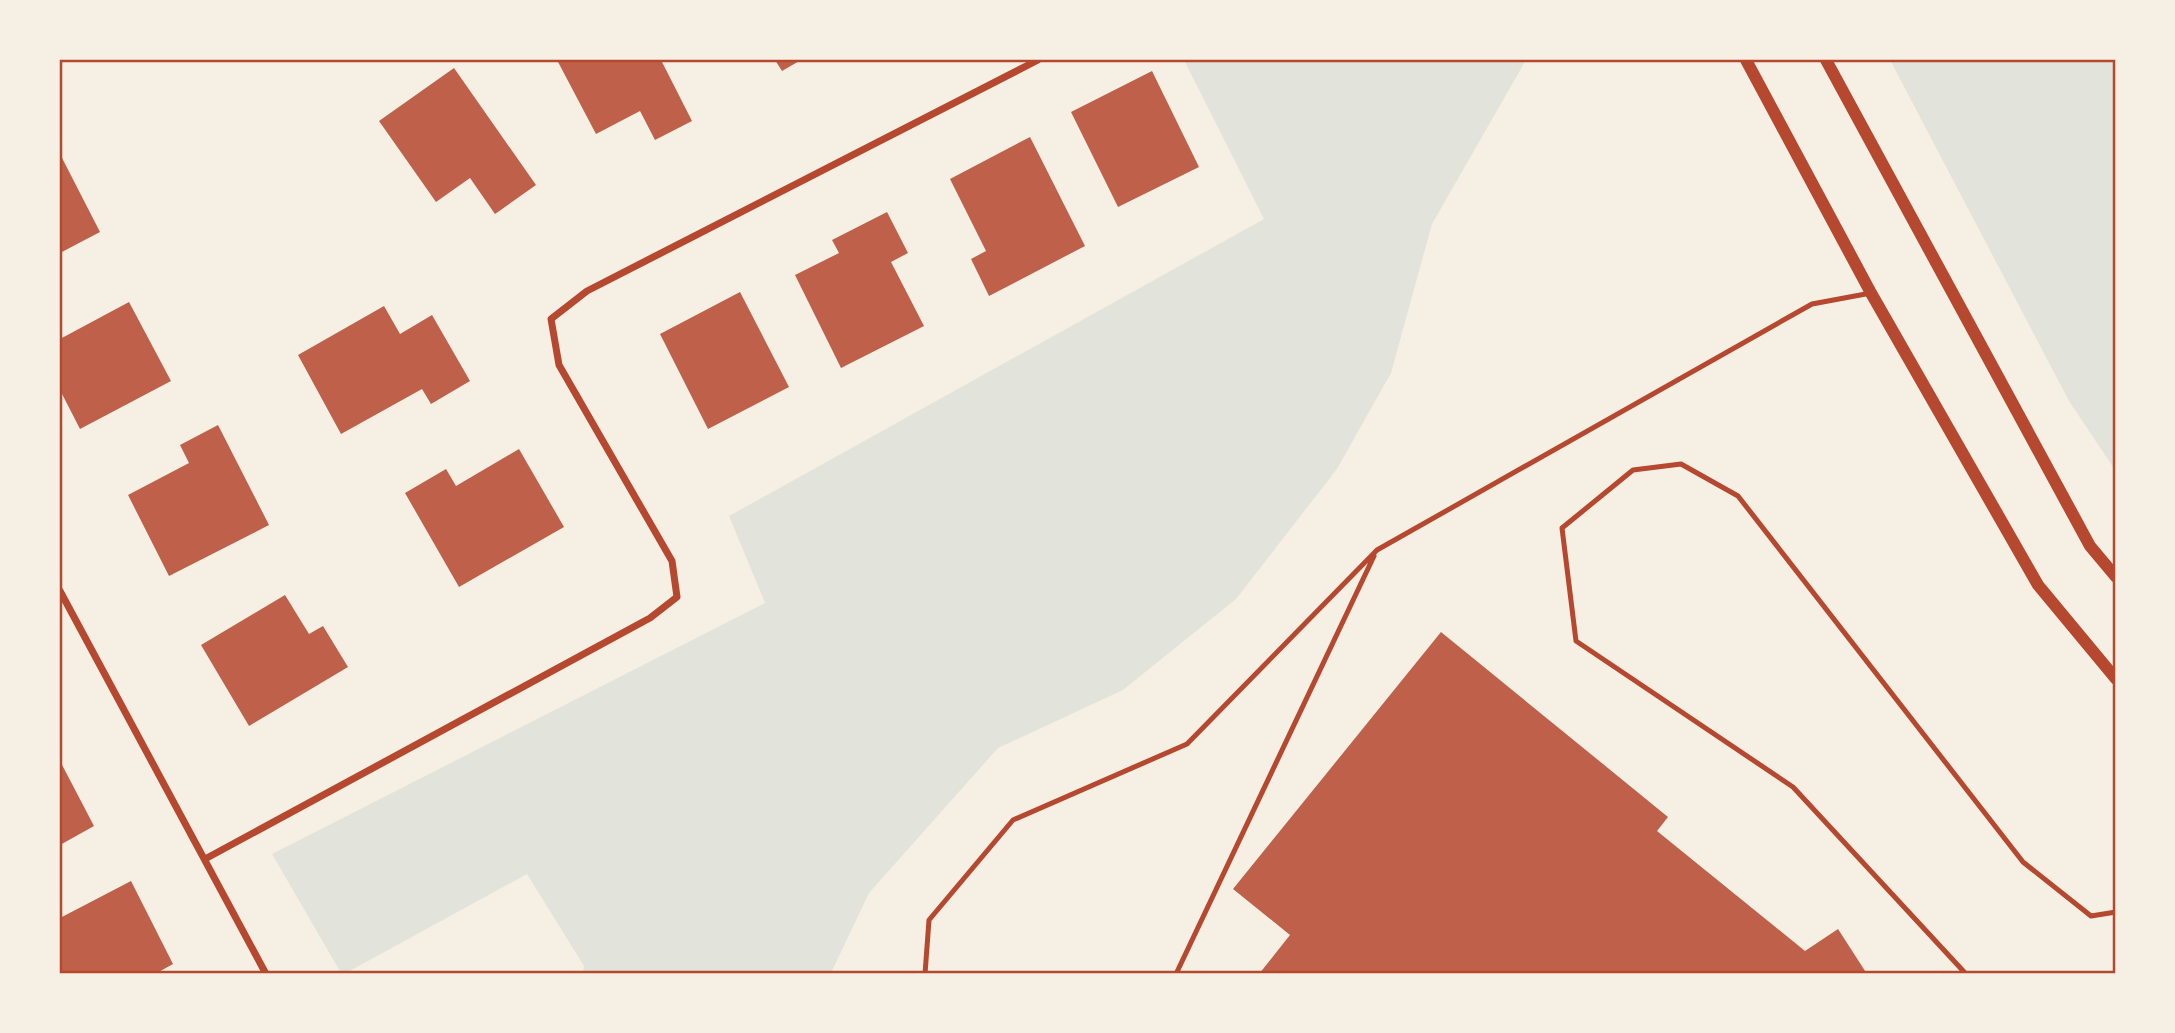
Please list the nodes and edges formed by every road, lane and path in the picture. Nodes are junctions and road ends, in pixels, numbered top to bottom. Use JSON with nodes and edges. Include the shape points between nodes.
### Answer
{"nodes":[{"id":1,"x":1038,"y":60,"type":"edge"},
{"id":2,"x":1746,"y":60,"type":"edge"},
{"id":3,"x":1826,"y":60,"type":"edge"},
{"id":4,"x":1871,"y":293,"type":"junction"},
{"id":5,"x":1377,"y":550,"type":"junction"},
{"id":6,"x":2116,"y":577,"type":"edge"},
{"id":7,"x":60,"y":591,"type":"edge"},
{"id":8,"x":2116,"y":679,"type":"edge"},
{"id":9,"x":205,"y":859,"type":"junction"},
{"id":10,"x":2116,"y":912,"type":"edge"},
{"id":11,"x":266,"y":974,"type":"edge"},
{"id":12,"x":925,"y":974,"type":"edge"},
{"id":13,"x":1177,"y":974,"type":"edge"},
{"id":14,"x":1966,"y":974,"type":"edge"}],
"edges":[{"from":1,"to":9,"type":"street","via":[[587,290],[551,319],[559,365],[672,561],[677,597],[650,618]]},
{"from":2,"to":4,"type":"street"},
{"from":3,"to":6,"type":"street","via":[[2090,547]]},
{"from":4,"to":5,"type":"lane","via":[[1812,304]]},
{"from":4,"to":8,"type":"street","via":[[2038,585]]},
{"from":5,"to":12,"type":"lane","via":[[1187,744],[1013,820],[929,920]]},
{"from":5,"to":13,"type":"lane"},
{"from":7,"to":9,"type":"street"},
{"from":9,"to":11,"type":"street"},
{"from":10,"to":14,"type":"lane","via":[[2091,916],[2023,862],[1738,496],[1681,464],[1633,470],[1562,528],[1576,641],[1793,787]]}]}
